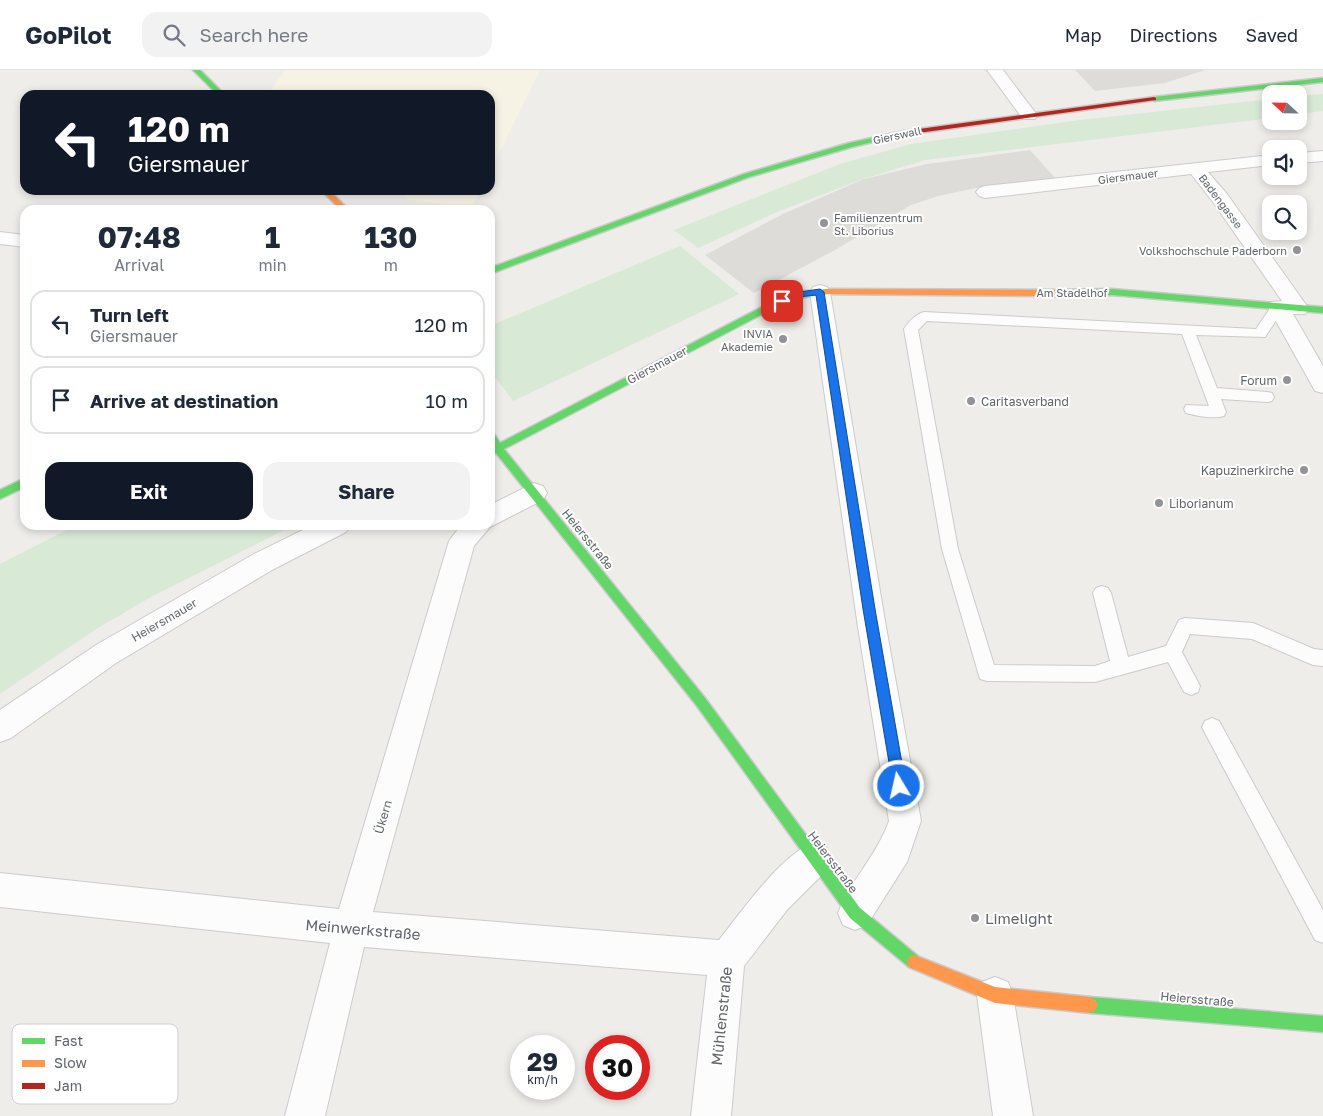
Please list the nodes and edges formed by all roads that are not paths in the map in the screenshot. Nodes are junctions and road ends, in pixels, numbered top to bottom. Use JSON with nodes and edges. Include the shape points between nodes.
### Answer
{"nodes":[{"id":1,"x":196,"y":70,"type":"edge"},
{"id":2,"x":995,"y":70,"type":"edge"},
{"id":3,"x":1323,"y":80,"type":"edge"},
{"id":4,"x":217,"y":90,"type":"edge"},
{"id":5,"x":1029,"y":115,"type":"junction"},
{"id":6,"x":1323,"y":156,"type":"edge"},
{"id":7,"x":1307,"y":157,"type":"edge"},
{"id":8,"x":1262,"y":161,"type":"edge"},
{"id":9,"x":1196,"y":168,"type":"junction"},
{"id":10,"x":985,"y":192,"type":"dead end"},
{"id":11,"x":330,"y":195,"type":"edge"},
{"id":12,"x":340,"y":205,"type":"edge"},
{"id":13,"x":0,"y":238,"type":"edge"},
{"id":14,"x":20,"y":240,"type":"edge"},
{"id":15,"x":495,"y":269,"type":"edge"},
{"id":16,"x":820,"y":292,"type":"junction"},
{"id":17,"x":1288,"y":308,"type":"junction"},
{"id":18,"x":1323,"y":310,"type":"edge"},
{"id":19,"x":1187,"y":330,"type":"junction"},
{"id":20,"x":1323,"y":385,"type":"edge"},
{"id":21,"x":1211,"y":393,"type":"junction"},
{"id":22,"x":1268,"y":397,"type":"dead end"},
{"id":23,"x":1191,"y":409,"type":"dead end"},
{"id":24,"x":495,"y":449,"type":"edge"},
{"id":25,"x":495,"y":451,"type":"edge"},
{"id":26,"x":20,"y":485,"type":"edge"},
{"id":27,"x":534,"y":493,"type":"junction"},
{"id":28,"x":0,"y":495,"type":"edge"},
{"id":29,"x":495,"y":515,"type":"edge"},
{"id":30,"x":327,"y":530,"type":"edge"},
{"id":31,"x":473,"y":530,"type":"edge"},
{"id":32,"x":1102,"y":594,"type":"dead end"},
{"id":33,"x":1172,"y":653,"type":"junction"},
{"id":34,"x":1323,"y":658,"type":"edge"},
{"id":35,"x":1121,"y":667,"type":"junction"},
{"id":36,"x":1191,"y":686,"type":"dead end"},
{"id":37,"x":1212,"y":727,"type":"dead end"},
{"id":38,"x":0,"y":728,"type":"edge"},
{"id":39,"x":814,"y":859,"type":"junction"},
{"id":40,"x":0,"y":890,"type":"edge"},
{"id":41,"x":854,"y":913,"type":"junction"},
{"id":42,"x":351,"y":928,"type":"junction"},
{"id":43,"x":1323,"y":932,"type":"edge"},
{"id":44,"x":727,"y":959,"type":"junction"},
{"id":45,"x":995,"y":995,"type":"junction"},
{"id":46,"x":1323,"y":1024,"type":"edge"},
{"id":47,"x":305,"y":1116,"type":"edge"},
{"id":48,"x":711,"y":1116,"type":"edge"},
{"id":49,"x":1013,"y":1116,"type":"edge"}],
"edges":[{"from":1,"to":4,"type":"street"},
{"from":2,"to":5,"type":"street"},
{"from":3,"to":5,"type":"street","name":"Gierswall"},
{"from":5,"to":15,"type":"street","name":"Gierswall","via":[[944,126],[809,157]]},
{"from":6,"to":7,"type":"street"},
{"from":8,"to":9,"type":"street","name":"Giersmauer"},
{"from":9,"to":10,"type":"street","name":"Giersmauer"},
{"from":9,"to":17,"type":"street","name":"Badengasse","via":[[1220,198]]},
{"from":11,"to":12,"type":"street"},
{"from":13,"to":14,"type":"street"},
{"from":16,"to":17,"type":"street","name":"Am Stadelhof","via":[[1112,292]]},
{"from":16,"to":24,"type":"street","name":"Giersmauer","via":[[796,295],[769,307]]},
{"from":16,"to":41,"type":"street","via":[[905,821],[895,850]]},
{"from":17,"to":18,"type":"street","name":"Am Stadelhof"},
{"from":17,"to":19,"type":"lane","via":[[1260,334]]},
{"from":17,"to":20,"type":"street","name":"Badengasse"},
{"from":19,"to":21,"type":"lane"},
{"from":19,"to":35,"type":"lane","via":[[924,316],[912,328],[950,549],[987,673],[1095,674]]},
{"from":21,"to":22,"type":"lane"},
{"from":21,"to":23,"type":"lane","via":[[1219,412]]},
{"from":25,"to":27,"type":"street","name":"Heiersstraße"},
{"from":26,"to":28,"type":"street"},
{"from":27,"to":29,"type":"street"},
{"from":27,"to":39,"type":"street","name":"Heiersstraße","via":[[701,702]]},
{"from":30,"to":38,"type":"street","name":"Heiersmauer","via":[[263,562],[106,654]]},
{"from":31,"to":42,"type":"street","name":"Ükern","via":[[462,541]]},
{"from":32,"to":35,"type":"lane"},
{"from":33,"to":34,"type":"lane","via":[[1185,626],[1253,631],[1312,657]]},
{"from":33,"to":35,"type":"lane"},
{"from":33,"to":36,"type":"lane"},
{"from":37,"to":43,"type":"lane"},
{"from":39,"to":41,"type":"street","name":"Heiersstraße"},
{"from":39,"to":44,"type":"street","name":"Mühlenstraße","via":[[775,898]]},
{"from":40,"to":42,"type":"street","name":"Meinwerkstraße"},
{"from":41,"to":45,"type":"street","name":"Heiersstraße","via":[[915,963]]},
{"from":42,"to":44,"type":"street","name":"Meinwerkstraße"},
{"from":42,"to":47,"type":"street","name":"Ükern"},
{"from":44,"to":48,"type":"street","name":"Mühlenstraße"},
{"from":45,"to":46,"type":"street","name":"Heiersstraße"},
{"from":45,"to":49,"type":"street"}]}
